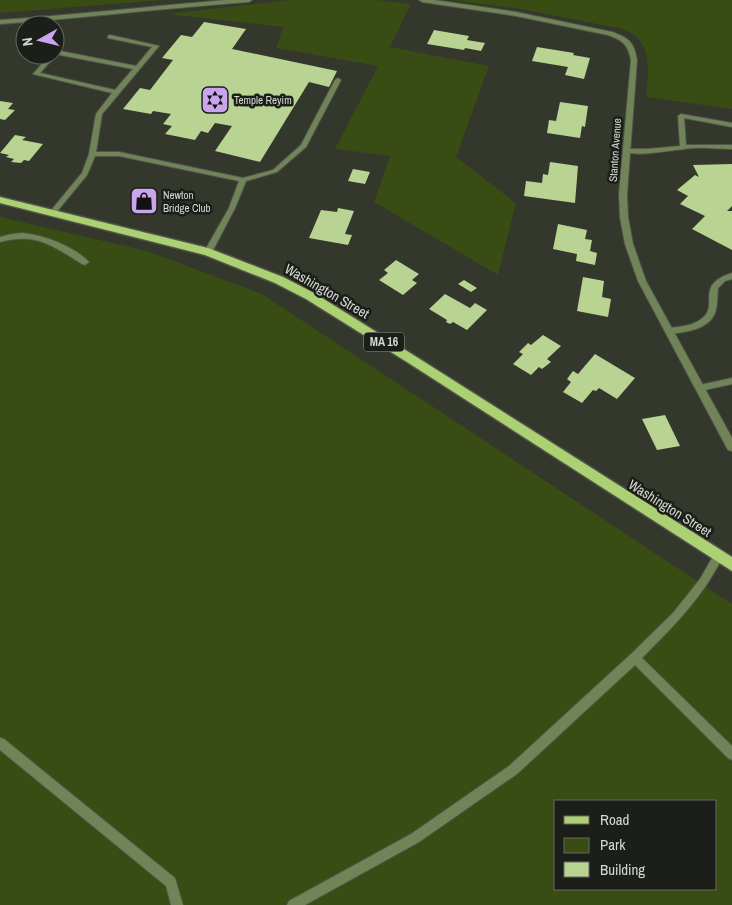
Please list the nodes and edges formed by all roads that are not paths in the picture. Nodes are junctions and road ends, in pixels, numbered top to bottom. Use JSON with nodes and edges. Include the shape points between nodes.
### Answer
{"nodes":[{"id":1,"x":249,"y":0,"type":"edge"},
{"id":2,"x":422,"y":0,"type":"edge"},
{"id":3,"x":0,"y":22,"type":"edge"},
{"id":4,"x":110,"y":37,"type":"dead end"},
{"id":5,"x":65,"y":56,"type":"edge"},
{"id":6,"x":44,"y":65,"type":"edge"},
{"id":7,"x":137,"y":68,"type":"junction"},
{"id":8,"x":338,"y":80,"type":"dead end"},
{"id":9,"x":116,"y":92,"type":"junction"},
{"id":10,"x":732,"y":124,"type":"edge"},
{"id":11,"x":683,"y":147,"type":"junction"},
{"id":12,"x":732,"y":147,"type":"edge"},
{"id":13,"x":626,"y":151,"type":"junction"},
{"id":14,"x":92,"y":154,"type":"junction"},
{"id":15,"x":243,"y":180,"type":"junction"},
{"id":16,"x":0,"y":200,"type":"edge"},
{"id":17,"x":52,"y":213,"type":"junction"},
{"id":18,"x":0,"y":240,"type":"edge"},
{"id":19,"x":208,"y":252,"type":"junction"},
{"id":20,"x":85,"y":262,"type":"dead end"},
{"id":21,"x":732,"y":276,"type":"edge"},
{"id":22,"x":670,"y":331,"type":"junction"},
{"id":23,"x":732,"y":381,"type":"edge"},
{"id":24,"x":700,"y":388,"type":"junction"},
{"id":25,"x":732,"y":447,"type":"edge"},
{"id":26,"x":718,"y":556,"type":"junction"},
{"id":27,"x":732,"y":564,"type":"edge"},
{"id":28,"x":635,"y":658,"type":"junction"},
{"id":29,"x":0,"y":743,"type":"edge"},
{"id":30,"x":732,"y":754,"type":"edge"},
{"id":31,"x":177,"y":905,"type":"edge"},
{"id":32,"x":293,"y":905,"type":"edge"}],
"edges":[{"from":1,"to":3,"type":"street"},
{"from":2,"to":13,"type":"street","name":"Stanton Avenue","via":[[563,22],[623,38],[634,55]]},
{"from":4,"to":7,"type":"lane","via":[[156,46]]},
{"from":5,"to":7,"type":"lane"},
{"from":6,"to":9,"type":"lane","via":[[36,74]]},
{"from":7,"to":9,"type":"lane"},
{"from":8,"to":15,"type":"lane","via":[[304,146],[275,171]]},
{"from":9,"to":14,"type":"lane","via":[[99,114]]},
{"from":10,"to":11,"type":"lane","via":[[681,116]]},
{"from":11,"to":12,"type":"lane"},
{"from":11,"to":13,"type":"lane"},
{"from":13,"to":22,"type":"street","name":"Stanton Avenue","via":[[623,206],[629,244],[642,281]]},
{"from":14,"to":15,"type":"lane","via":[[118,154]]},
{"from":14,"to":17,"type":"lane","via":[[85,174]]},
{"from":15,"to":19,"type":"lane"},
{"from":16,"to":17,"type":"main road","name":"Washington Street","number":"MA 16"},
{"from":17,"to":19,"type":"main road","name":"Washington Street","number":"MA 16"},
{"from":18,"to":20,"type":"lane","via":[[26,234],[46,239]]},
{"from":19,"to":26,"type":"main road","name":"Washington Street","number":"MA 16","via":[[279,280],[324,304]]},
{"from":21,"to":22,"type":"lane","via":[[715,284],[712,308],[706,320]]},
{"from":22,"to":24,"type":"street","name":"Stanton Avenue"},
{"from":23,"to":24,"type":"lane"},
{"from":24,"to":25,"type":"street","name":"Stanton Avenue"},
{"from":26,"to":27,"type":"main road","name":"Washington Street","number":"MA 16"},
{"from":26,"to":28,"type":"lane","via":[[677,616]]},
{"from":28,"to":30,"type":"lane"},
{"from":28,"to":32,"type":"lane","via":[[513,770],[415,838]]},
{"from":29,"to":31,"type":"lane","via":[[170,882]]}]}
